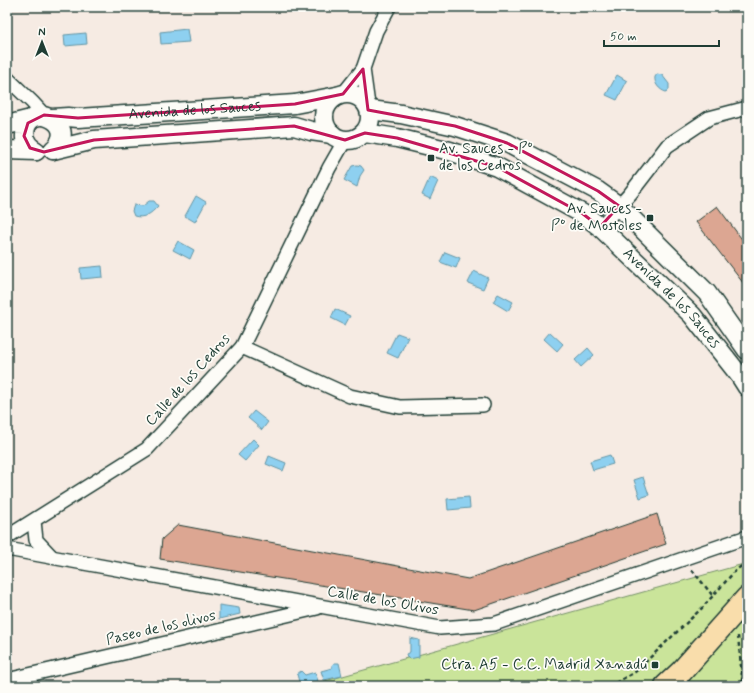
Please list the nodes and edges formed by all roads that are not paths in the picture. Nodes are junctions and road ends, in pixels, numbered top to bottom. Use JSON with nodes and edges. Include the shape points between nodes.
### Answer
{"nodes":[{"id":1,"x":389,"y":7,"type":"edge"},
{"id":2,"x":363,"y":69,"type":"junction"},
{"id":3,"x":7,"y":78,"type":"edge"},
{"id":4,"x":340,"y":95,"type":"junction"},
{"id":5,"x":369,"y":108,"type":"junction"},
{"id":6,"x":747,"y":108,"type":"edge"},
{"id":7,"x":42,"y":118,"type":"junction"},
{"id":8,"x":7,"y":125,"type":"edge"},
{"id":9,"x":365,"y":133,"type":"junction"},
{"id":10,"x":338,"y":137,"type":"junction"},
{"id":11,"x":7,"y":150,"type":"edge"},
{"id":12,"x":44,"y":150,"type":"junction"},
{"id":13,"x":619,"y":206,"type":"junction"},
{"id":14,"x":600,"y":227,"type":"junction"},
{"id":15,"x":242,"y":347,"type":"junction"},
{"id":16,"x":747,"y":350,"type":"edge"},
{"id":17,"x":747,"y":387,"type":"edge"},
{"id":18,"x":483,"y":405,"type":"dead end"},
{"id":19,"x":34,"y":521,"type":"junction"},
{"id":20,"x":7,"y":537,"type":"edge"},
{"id":21,"x":747,"y":537,"type":"edge"},
{"id":22,"x":7,"y":549,"type":"edge"},
{"id":23,"x":52,"y":557,"type":"junction"},
{"id":24,"x":747,"y":598,"type":"edge"},
{"id":25,"x":322,"y":606,"type":"junction"},
{"id":26,"x":7,"y":680,"type":"edge"},
{"id":27,"x":666,"y":686,"type":"edge"}],
"edges":[{"from":1,"to":2,"type":"street","via":[[376,31]]},
{"from":2,"to":4,"type":"street"},
{"from":2,"to":5,"type":"street"},
{"from":3,"to":7,"type":"street","via":[[32,102]]},
{"from":4,"to":5,"type":"street","via":[[353,94],[361,98]]},
{"from":4,"to":7,"type":"street","name":"Avenida de los Sauces","via":[[295,104]]},
{"from":4,"to":10,"type":"street","via":[[331,100],[324,114],[327,128]]},
{"from":5,"to":9,"type":"street","via":[[369,126]]},
{"from":5,"to":13,"type":"street","name":"Avenida de los Sauces","via":[[455,126],[507,143],[598,191]]},
{"from":6,"to":13,"type":"street","via":[[709,118],[667,146]]},
{"from":7,"to":8,"type":"street","name":"Avenida de los Sauces"},
{"from":7,"to":12,"type":"street","via":[[56,121],[61,133],[57,146]]},
{"from":7,"to":12,"type":"street","via":[[25,128],[24,136],[30,148]]},
{"from":9,"to":10,"type":"street","via":[[352,140]]},
{"from":9,"to":14,"type":"street","name":"Avenida de los Sauces","via":[[450,151],[497,167],[583,214]]},
{"from":10,"to":12,"type":"street","name":"Avenida de los Sauces","via":[[294,126],[94,140]]},
{"from":10,"to":15,"type":"street","name":"Calle de los Cedros","via":[[329,168]]},
{"from":11,"to":12,"type":"street","name":"Avenida de los Sauces"},
{"from":13,"to":14,"type":"street"},
{"from":13,"to":16,"type":"street","name":"Avenida de los Sauces","via":[[707,293]]},
{"from":14,"to":17,"type":"street","name":"Avenida de los Sauces","via":[[692,315]]},
{"from":15,"to":18,"type":"street","via":[[350,396],[400,407]]},
{"from":15,"to":19,"type":"street","name":"Calle de los Cedros","via":[[147,449]]},
{"from":19,"to":20,"type":"street","name":"Calle de los Cedros"},
{"from":19,"to":23,"type":"street","via":[[36,540]]},
{"from":21,"to":25,"type":"street","name":"Calle de los Olivos","via":[[494,624],[440,628]]},
{"from":22,"to":23,"type":"street","name":"Calle de los Olivos"},
{"from":23,"to":25,"type":"street","name":"Calle de los Olivos"},
{"from":24,"to":27,"type":"highway"},
{"from":25,"to":26,"type":"street","name":"Paseo de los olivos"}]}
